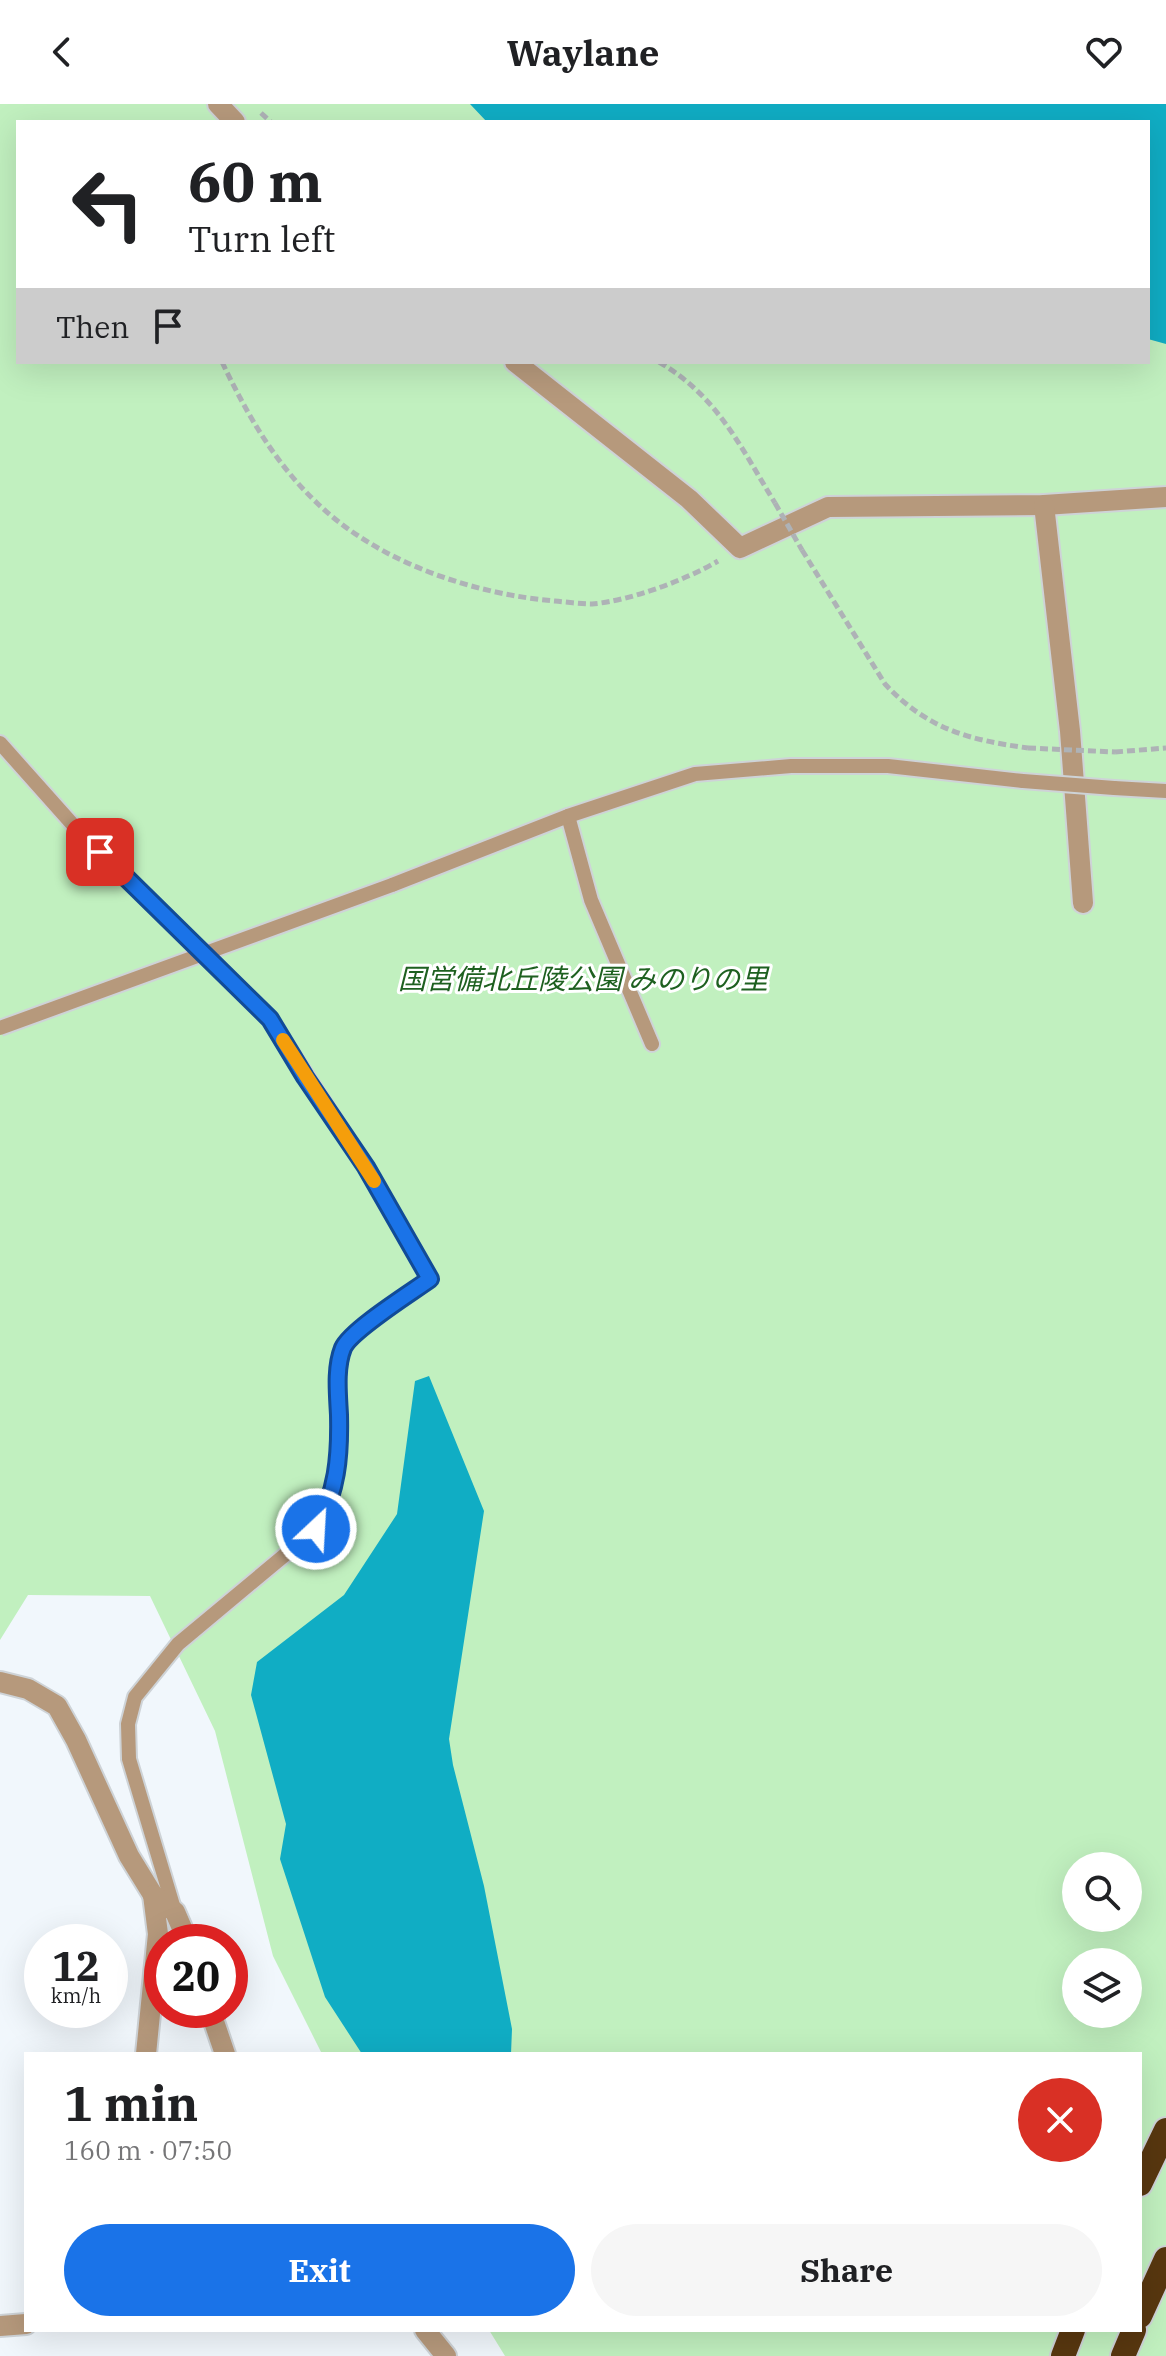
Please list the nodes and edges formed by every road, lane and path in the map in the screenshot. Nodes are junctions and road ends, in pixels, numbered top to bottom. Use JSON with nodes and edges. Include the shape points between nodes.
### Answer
{"nodes":[{"id":1,"x":218,"y":104,"type":"edge"},
{"id":2,"x":233,"y":120,"type":"edge"},
{"id":3,"x":223,"y":364,"type":"edge"},
{"id":4,"x":518,"y":364,"type":"edge"},
{"id":5,"x":662,"y":364,"type":"edge"},
{"id":6,"x":1166,"y":497,"type":"edge"},
{"id":7,"x":1044,"y":505,"type":"junction"},
{"id":8,"x":740,"y":548,"type":"junction"},
{"id":9,"x":0,"y":743,"type":"edge"},
{"id":10,"x":1166,"y":748,"type":"edge"},
{"id":11,"x":1166,"y":791,"type":"edge"},
{"id":12,"x":568,"y":816,"type":"junction"},
{"id":13,"x":1083,"y":903,"type":"dead end"},
{"id":14,"x":0,"y":1028,"type":"edge"},
{"id":15,"x":652,"y":1044,"type":"dead end"},
{"id":16,"x":0,"y":1682,"type":"edge"},
{"id":17,"x":153,"y":1895,"type":"junction"},
{"id":18,"x":175,"y":1912,"type":"junction"},
{"id":19,"x":180,"y":1924,"type":"edge"},
{"id":20,"x":216,"y":2028,"type":"edge"},
{"id":21,"x":146,"y":2052,"type":"edge"},
{"id":22,"x":224,"y":2052,"type":"edge"},
{"id":23,"x":1166,"y":2130,"type":"edge"},
{"id":24,"x":1142,"y":2180,"type":"edge"},
{"id":25,"x":1166,"y":2259,"type":"edge"},
{"id":26,"x":1142,"y":2312,"type":"edge"},
{"id":27,"x":24,"y":2324,"type":"edge"},
{"id":28,"x":0,"y":2326,"type":"edge"},
{"id":29,"x":427,"y":2332,"type":"edge"},
{"id":30,"x":1072,"y":2332,"type":"edge"},
{"id":31,"x":1133,"y":2332,"type":"edge"},
{"id":32,"x":446,"y":2356,"type":"edge"},
{"id":33,"x":1063,"y":2356,"type":"edge"},
{"id":34,"x":1123,"y":2356,"type":"edge"}],
"edges":[{"from":1,"to":2,"type":"street"},
{"from":3,"to":8,"type":"path","via":[[279,462],[318,505],[407,563],[457,582],[527,598],[592,604],[695,575]]},
{"from":4,"to":8,"type":"street","via":[[689,499]]},
{"from":5,"to":10,"type":"path","bridge":true,"via":[[690,381],[733,433],[885,684],[899,698],[956,734],[1028,748]]},
{"from":6,"to":7,"type":"street"},
{"from":7,"to":8,"type":"street","via":[[828,507]]},
{"from":7,"to":13,"type":"street"},
{"from":9,"to":18,"type":"lane","via":[[82,835],[270,1019],[366,1167],[430,1279],[344,1346],[337,1377],[336,1478],[316,1529],[178,1644],[135,1697],[128,1724],[129,1759]]},
{"from":11,"to":12,"type":"lane","bridge":true,"via":[[888,766],[775,767],[695,774]]},
{"from":12,"to":14,"type":"lane","bridge":true},
{"from":12,"to":15,"type":"lane","via":[[591,900]]},
{"from":16,"to":17,"type":"street","via":[[28,1689],[57,1706]]},
{"from":17,"to":18,"type":"street"},
{"from":17,"to":21,"type":"street","via":[[158,1934]]},
{"from":18,"to":19,"type":"street"},
{"from":20,"to":22,"type":"street"},
{"from":23,"to":24,"type":"highway"},
{"from":25,"to":26,"type":"highway"},
{"from":27,"to":28,"type":"street"},
{"from":29,"to":32,"type":"street"},
{"from":30,"to":33,"type":"highway"},
{"from":31,"to":34,"type":"highway"}]}
